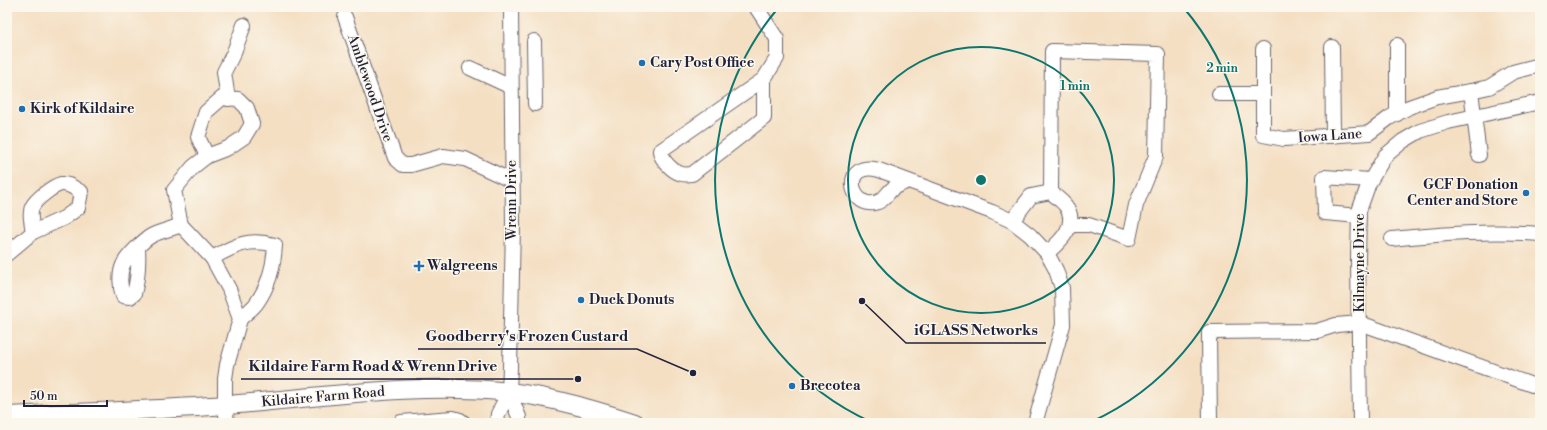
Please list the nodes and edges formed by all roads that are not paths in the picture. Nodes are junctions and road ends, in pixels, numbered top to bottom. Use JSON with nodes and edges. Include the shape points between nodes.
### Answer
{"nodes":[{"id":1,"x":510,"y":7,"type":"edge"},
{"id":2,"x":756,"y":7,"type":"edge"},
{"id":3,"x":345,"y":17,"type":"dead end"},
{"id":4,"x":244,"y":25,"type":"dead end"},
{"id":5,"x":534,"y":41,"type":"dead end"},
{"id":6,"x":1397,"y":45,"type":"dead end"},
{"id":7,"x":1332,"y":47,"type":"dead end"},
{"id":8,"x":1263,"y":49,"type":"dead end"},
{"id":9,"x":1540,"y":65,"type":"edge"},
{"id":10,"x":470,"y":68,"type":"dead end"},
{"id":11,"x":764,"y":79,"type":"junction"},
{"id":12,"x":511,"y":87,"type":"junction"},
{"id":13,"x":1471,"y":91,"type":"junction"},
{"id":14,"x":1219,"y":94,"type":"dead end"},
{"id":15,"x":1263,"y":94,"type":"junction"},
{"id":16,"x":228,"y":98,"type":"junction"},
{"id":17,"x":1540,"y":102,"type":"edge"},
{"id":18,"x":535,"y":104,"type":"dead end"},
{"id":19,"x":1397,"y":114,"type":"junction"},
{"id":20,"x":1474,"y":116,"type":"junction"},
{"id":21,"x":1333,"y":136,"type":"junction"},
{"id":22,"x":207,"y":156,"type":"junction"},
{"id":23,"x":1479,"y":156,"type":"dead end"},
{"id":24,"x":1370,"y":180,"type":"junction"},
{"id":25,"x":512,"y":181,"type":"junction"},
{"id":26,"x":908,"y":181,"type":"dead end"},
{"id":27,"x":1051,"y":192,"type":"junction"},
{"id":28,"x":1359,"y":216,"type":"junction"},
{"id":29,"x":1012,"y":221,"type":"junction"},
{"id":30,"x":181,"y":225,"type":"junction"},
{"id":31,"x":1070,"y":226,"type":"junction"},
{"id":32,"x":33,"y":232,"type":"dead end"},
{"id":33,"x":1540,"y":234,"type":"edge"},
{"id":34,"x":1392,"y":239,"type":"dead end"},
{"id":35,"x":138,"y":248,"type":"dead end"},
{"id":36,"x":1048,"y":253,"type":"junction"},
{"id":37,"x":7,"y":254,"type":"edge"},
{"id":38,"x":212,"y":258,"type":"junction"},
{"id":39,"x":240,"y":319,"type":"junction"},
{"id":40,"x":1360,"y":323,"type":"junction"},
{"id":41,"x":1532,"y":385,"type":"dead end"},
{"id":42,"x":509,"y":392,"type":"junction"},
{"id":43,"x":225,"y":405,"type":"junction"},
{"id":44,"x":7,"y":416,"type":"edge"},
{"id":45,"x":108,"y":417,"type":"edge"},
{"id":46,"x":459,"y":421,"type":"edge"},
{"id":47,"x":227,"y":423,"type":"edge"},
{"id":48,"x":401,"y":423,"type":"edge"},
{"id":49,"x":497,"y":423,"type":"edge"},
{"id":50,"x":518,"y":423,"type":"edge"},
{"id":51,"x":635,"y":423,"type":"edge"},
{"id":52,"x":1035,"y":423,"type":"edge"},
{"id":53,"x":1210,"y":423,"type":"edge"},
{"id":54,"x":1360,"y":423,"type":"edge"}],
"edges":[{"from":1,"to":12,"type":"street","name":"Wrenn Drive"},
{"from":2,"to":11,"type":"street","via":[[777,39],[777,58]]},
{"from":3,"to":25,"type":"street","name":"Amblewood Drive","via":[[395,158],[403,165],[443,156],[465,160]]},
{"from":4,"to":16,"type":"street","via":[[224,72]]},
{"from":5,"to":18,"type":"street"},
{"from":6,"to":19,"type":"street"},
{"from":7,"to":21,"type":"street"},
{"from":8,"to":15,"type":"street","name":"Iowa Lane"},
{"from":9,"to":13,"type":"street","name":"Iowa Lane","via":[[1513,72],[1489,87]]},
{"from":10,"to":12,"type":"street"},
{"from":11,"to":11,"type":"street","via":[[764,118],[692,174],[672,170],[660,151]]},
{"from":12,"to":25,"type":"street","name":"Wrenn Drive"},
{"from":13,"to":19,"type":"street","name":"Iowa Lane","via":[[1437,97]]},
{"from":13,"to":20,"type":"street"},
{"from":14,"to":15,"type":"street"},
{"from":15,"to":21,"type":"street","name":"Iowa Lane","via":[[1263,135],[1284,139]]},
{"from":16,"to":22,"type":"street","via":[[222,98],[206,112],[198,137]]},
{"from":16,"to":22,"type":"street","via":[[238,99],[247,108],[252,124],[244,137],[228,148]]},
{"from":17,"to":20,"type":"street","name":"Kilmayne Drive"},
{"from":19,"to":21,"type":"street","name":"Iowa Lane","via":[[1369,133]]},
{"from":20,"to":23,"type":"street"},
{"from":20,"to":24,"type":"street","name":"Kilmayne Drive","via":[[1434,126],[1403,141],[1385,156]]},
{"from":22,"to":30,"type":"street","via":[[193,167],[174,190]]},
{"from":24,"to":28,"type":"street","name":"Kilmayne Drive"},
{"from":24,"to":28,"type":"street","via":[[1324,177],[1325,213]]},
{"from":25,"to":42,"type":"street","name":"Wrenn Drive"},
{"from":26,"to":29,"type":"street"},
{"from":27,"to":29,"type":"street","via":[[1031,196]]},
{"from":27,"to":31,"type":"street","via":[[1066,206]]},
{"from":27,"to":31,"type":"street","via":[[1052,51],[1158,54],[1156,156],[1136,205],[1129,239],[1089,225]]},
{"from":28,"to":40,"type":"street","name":"Kilmayne Drive"},
{"from":29,"to":36,"type":"street"},
{"from":30,"to":35,"type":"street","via":[[151,236]]},
{"from":30,"to":38,"type":"street"},
{"from":31,"to":36,"type":"street","via":[[1066,235]]},
{"from":32,"to":37,"type":"street"},
{"from":33,"to":34,"type":"street","via":[[1515,232]]},
{"from":36,"to":52,"type":"street","via":[[1062,288],[1063,325]]},
{"from":38,"to":39,"type":"street","via":[[229,289]]},
{"from":38,"to":39,"type":"street","via":[[242,243],[260,241],[275,245],[268,281],[258,302]]},
{"from":39,"to":43,"type":"street","via":[[227,365]]},
{"from":40,"to":41,"type":"street"},
{"from":40,"to":53,"type":"street","via":[[1336,325],[1318,331],[1209,332]]},
{"from":40,"to":54,"type":"street","name":"Kilmayne Drive"},
{"from":42,"to":43,"type":"main road","name":"Kildaire Farm Road","via":[[370,392]]},
{"from":42,"to":49,"type":"street","via":[[498,414]]},
{"from":42,"to":50,"type":"street","via":[[519,417]]},
{"from":42,"to":51,"type":"main road","name":"Kildaire Farm Road","via":[[586,407]]},
{"from":43,"to":45,"type":"main road","name":"Kildaire Farm Road"},
{"from":43,"to":47,"type":"street"},
{"from":44,"to":45,"type":"main road","name":"Kildaire Farm Road"},
{"from":46,"to":48,"type":"street"}]}
